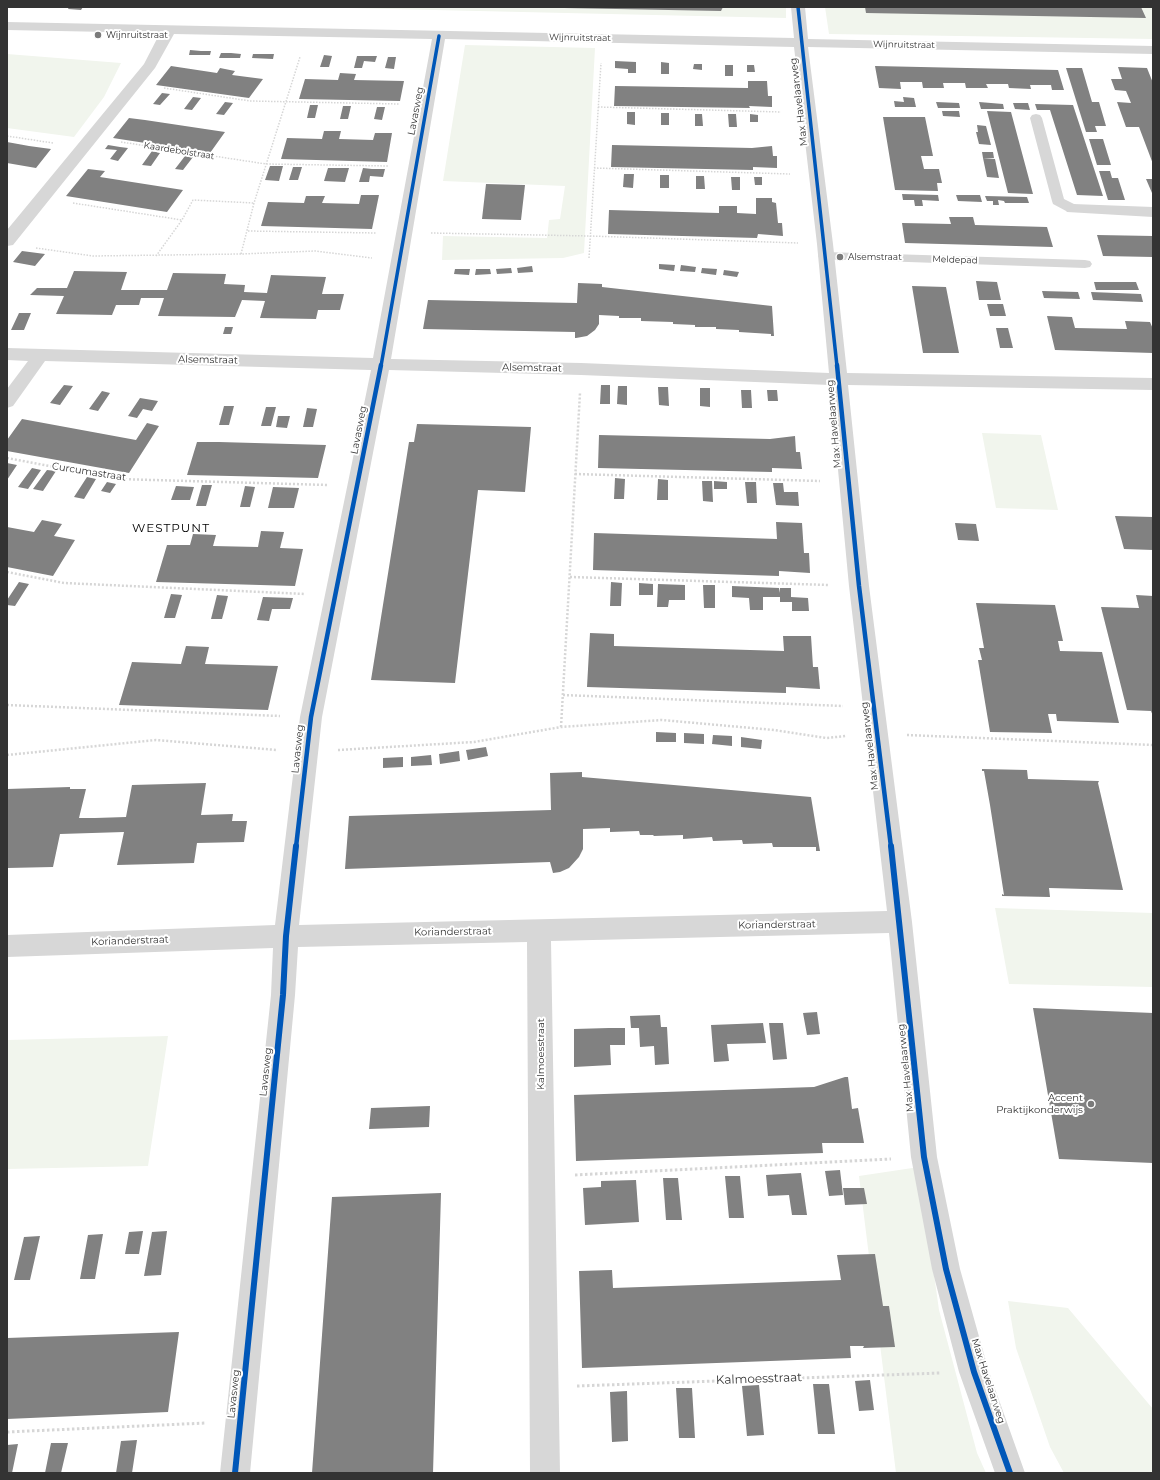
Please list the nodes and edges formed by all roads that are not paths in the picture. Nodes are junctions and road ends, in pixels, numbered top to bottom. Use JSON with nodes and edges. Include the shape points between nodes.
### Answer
{"nodes":[{"id":1,"x":798,"y":7,"type":"edge"},
{"id":2,"x":7,"y":26,"type":"edge"},
{"id":3,"x":169,"y":30,"type":"junction"},
{"id":4,"x":439,"y":36,"type":"junction"},
{"id":5,"x":801,"y":43,"type":"junction"},
{"id":6,"x":1153,"y":50,"type":"edge"},
{"id":7,"x":1036,"y":118,"type":"dead end"},
{"id":8,"x":1073,"y":209,"type":"joint"},
{"id":9,"x":1153,"y":212,"type":"edge"},
{"id":10,"x":7,"y":241,"type":"edge"},
{"id":11,"x":825,"y":250,"type":"junction"},
{"id":12,"x":1084,"y":264,"type":"dead end"},
{"id":13,"x":7,"y":354,"type":"edge"},
{"id":14,"x":40,"y":356,"type":"junction"},
{"id":15,"x":382,"y":364,"type":"junction"},
{"id":16,"x":839,"y":379,"type":"junction"},
{"id":17,"x":1153,"y":384,"type":"edge"},
{"id":18,"x":7,"y":402,"type":"edge"},
{"id":19,"x":900,"y":922,"type":"junction"},
{"id":20,"x":539,"y":931,"type":"junction"},
{"id":21,"x":286,"y":936,"type":"junction"},
{"id":22,"x":7,"y":946,"type":"edge"},
{"id":23,"x":235,"y":1473,"type":"edge"},
{"id":24,"x":545,"y":1473,"type":"edge"},
{"id":25,"x":1010,"y":1473,"type":"edge"}],
"edges":[{"from":1,"to":5,"type":"street","name":"Max Havelaarweg"},
{"from":2,"to":3,"type":"street","name":"Wijnruitstraat"},
{"from":3,"to":4,"type":"street","name":"Wijnruitstraat"},
{"from":3,"to":10,"type":"street","via":[[150,65]]},
{"from":4,"to":5,"type":"street","name":"Wijnruitstraat"},
{"from":4,"to":15,"type":"street","name":"Lavasweg"},
{"from":5,"to":6,"type":"street","name":"Wijnruitstraat"},
{"from":5,"to":11,"type":"street","name":"Max Havelaarweg"},
{"from":7,"to":8,"type":"lane","via":[[1058,201]]},
{"from":8,"to":9,"type":"street"},
{"from":11,"to":12,"type":"lane","name":"Meldepad"},
{"from":11,"to":16,"type":"street","name":"Max Havelaarweg"},
{"from":13,"to":14,"type":"street","name":"Alsemstraat"},
{"from":14,"to":15,"type":"street","name":"Alsemstraat"},
{"from":14,"to":18,"type":"street"},
{"from":15,"to":16,"type":"street","name":"Alsemstraat"},
{"from":15,"to":21,"type":"street","name":"Lavasweg","via":[[311,717]]},
{"from":16,"to":17,"type":"street","name":"Alsemstraat"},
{"from":16,"to":19,"type":"street","name":"Max Havelaarweg","via":[[859,586]]},
{"from":19,"to":20,"type":"street","name":"Korianderstraat"},
{"from":19,"to":25,"type":"street","name":"Max Havelaarweg","via":[[924,1157],[946,1269],[974,1372]]},
{"from":20,"to":21,"type":"street","name":"Korianderstraat"},
{"from":20,"to":24,"type":"street","name":"Kalmoesstraat"},
{"from":21,"to":22,"type":"street","name":"Korianderstraat"},
{"from":21,"to":23,"type":"street","name":"Lavasweg","via":[[283,995]]}]}
